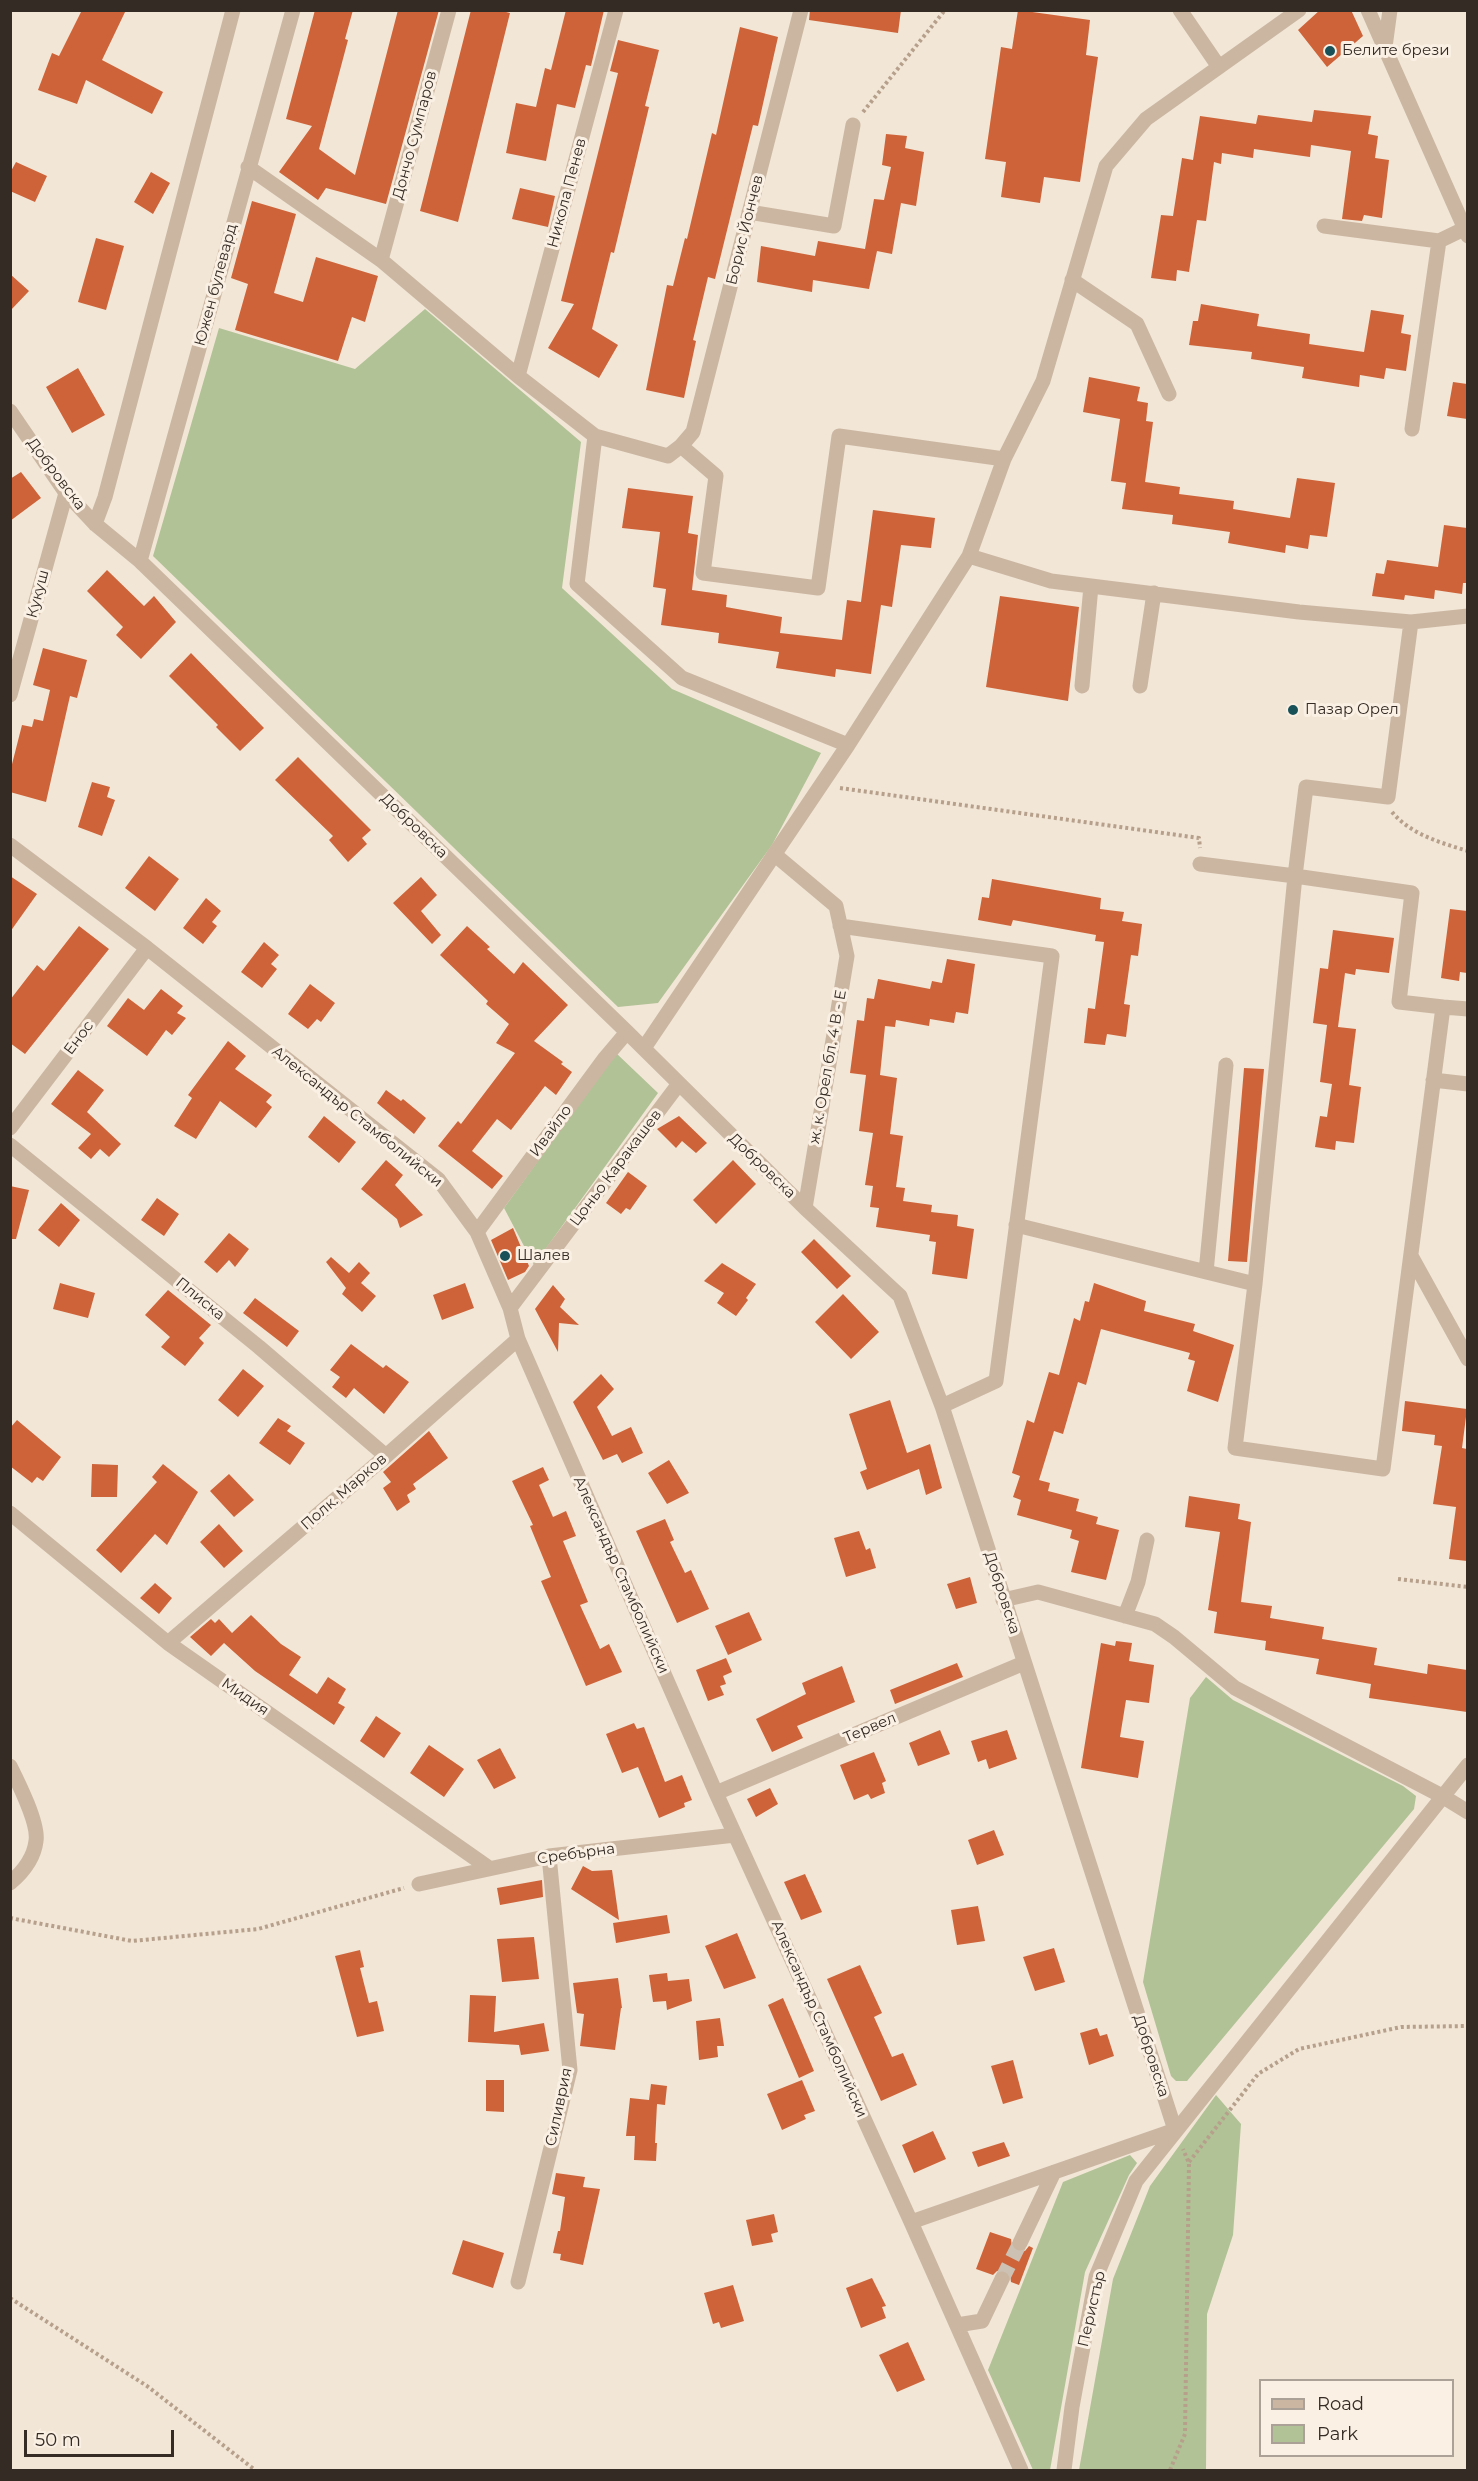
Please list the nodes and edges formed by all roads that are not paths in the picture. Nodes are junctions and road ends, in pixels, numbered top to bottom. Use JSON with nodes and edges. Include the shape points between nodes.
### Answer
{"nodes":[{"id":1,"x":232,"y":10,"type":"edge"},
{"id":2,"x":293,"y":10,"type":"edge"},
{"id":3,"x":449,"y":10,"type":"edge"},
{"id":4,"x":616,"y":10,"type":"edge"},
{"id":5,"x":801,"y":10,"type":"edge"},
{"id":6,"x":1180,"y":10,"type":"edge"},
{"id":7,"x":1299,"y":10,"type":"edge"},
{"id":8,"x":1368,"y":10,"type":"edge"},
{"id":9,"x":1390,"y":10,"type":"edge"},
{"id":10,"x":1385,"y":48,"type":"junction"},
{"id":11,"x":1219,"y":67,"type":"junction"},
{"id":12,"x":853,"y":125,"type":"road end"},
{"id":13,"x":248,"y":167,"type":"junction"},
{"id":14,"x":749,"y":212,"type":"junction"},
{"id":15,"x":1324,"y":226,"type":"dead end"},
{"id":16,"x":1466,"y":231,"type":"edge"},
{"id":17,"x":1439,"y":241,"type":"junction"},
{"id":18,"x":381,"y":260,"type":"junction"},
{"id":19,"x":1072,"y":280,"type":"junction"},
{"id":20,"x":518,"y":376,"type":"junction"},
{"id":21,"x":1169,"y":394,"type":"dead end"},
{"id":22,"x":10,"y":411,"type":"edge"},
{"id":23,"x":1412,"y":429,"type":"dead end"},
{"id":24,"x":595,"y":436,"type":"junction"},
{"id":25,"x":681,"y":446,"type":"junction"},
{"id":26,"x":1004,"y":459,"type":"junction"},
{"id":27,"x":66,"y":493,"type":"junction"},
{"id":28,"x":95,"y":524,"type":"junction"},
{"id":29,"x":969,"y":556,"type":"junction"},
{"id":30,"x":140,"y":561,"type":"junction"},
{"id":31,"x":1091,"y":586,"type":"junction"},
{"id":32,"x":1154,"y":594,"type":"junction"},
{"id":33,"x":1467,"y":616,"type":"edge"},
{"id":34,"x":1410,"y":622,"type":"junction"},
{"id":35,"x":1082,"y":686,"type":"dead end"},
{"id":36,"x":1140,"y":686,"type":"dead end"},
{"id":37,"x":10,"y":695,"type":"edge"},
{"id":38,"x":848,"y":745,"type":"junction"},
{"id":39,"x":10,"y":845,"type":"edge"},
{"id":40,"x":774,"y":854,"type":"junction"},
{"id":41,"x":1200,"y":864,"type":"road end"},
{"id":42,"x":1295,"y":876,"type":"junction"},
{"id":43,"x":840,"y":926,"type":"junction"},
{"id":44,"x":147,"y":948,"type":"junction"},
{"id":45,"x":1443,"y":1007,"type":"junction"},
{"id":46,"x":1467,"y":1009,"type":"edge"},
{"id":47,"x":627,"y":1032,"type":"junction"},
{"id":48,"x":644,"y":1048,"type":"junction"},
{"id":49,"x":1226,"y":1065,"type":"dead end"},
{"id":50,"x":1433,"y":1080,"type":"junction"},
{"id":51,"x":678,"y":1084,"type":"junction"},
{"id":52,"x":1467,"y":1084,"type":"edge"},
{"id":53,"x":10,"y":1128,"type":"edge"},
{"id":54,"x":10,"y":1145,"type":"edge"},
{"id":55,"x":804,"y":1208,"type":"junction"},
{"id":56,"x":1016,"y":1225,"type":"junction"},
{"id":57,"x":477,"y":1232,"type":"junction"},
{"id":58,"x":1411,"y":1256,"type":"junction"},
{"id":59,"x":1206,"y":1272,"type":"junction"},
{"id":60,"x":1255,"y":1284,"type":"junction"},
{"id":61,"x":510,"y":1308,"type":"junction"},
{"id":62,"x":518,"y":1339,"type":"junction"},
{"id":63,"x":1467,"y":1359,"type":"edge"},
{"id":64,"x":942,"y":1406,"type":"junction"},
{"id":65,"x":386,"y":1456,"type":"junction"},
{"id":66,"x":10,"y":1513,"type":"edge"},
{"id":67,"x":1148,"y":1540,"type":"dead end"},
{"id":68,"x":1003,"y":1600,"type":"junction"},
{"id":69,"x":1125,"y":1616,"type":"junction"},
{"id":70,"x":168,"y":1643,"type":"junction"},
{"id":71,"x":1024,"y":1663,"type":"junction"},
{"id":72,"x":1467,"y":1765,"type":"edge"},
{"id":73,"x":10,"y":1766,"type":"edge"},
{"id":74,"x":716,"y":1793,"type":"junction"},
{"id":75,"x":1442,"y":1796,"type":"junction"},
{"id":76,"x":1467,"y":1812,"type":"edge"},
{"id":77,"x":735,"y":1835,"type":"junction"},
{"id":78,"x":549,"y":1856,"type":"junction"},
{"id":79,"x":489,"y":1868,"type":"junction"},
{"id":80,"x":10,"y":1883,"type":"edge"},
{"id":81,"x":419,"y":1884,"type":"road end"},
{"id":82,"x":1175,"y":2130,"type":"junction"},
{"id":83,"x":1054,"y":2172,"type":"junction"},
{"id":84,"x":911,"y":2222,"type":"junction"},
{"id":85,"x":1020,"y":2243,"type":"tunnel mouth"},
{"id":86,"x":1002,"y":2279,"type":"tunnel mouth"},
{"id":87,"x":518,"y":2282,"type":"dead end"},
{"id":88,"x":957,"y":2325,"type":"junction"},
{"id":89,"x":1021,"y":2470,"type":"edge"},
{"id":90,"x":1064,"y":2470,"type":"edge"}],
"edges":[{"from":1,"to":28,"type":"street"},
{"from":2,"to":13,"type":"street","name":"Южен булевард"},
{"from":3,"to":18,"type":"street","name":"Дончо Сумпаров"},
{"from":4,"to":20,"type":"street","name":"Никола Пенев"},
{"from":5,"to":14,"type":"street","name":"Борис Йончев"},
{"from":6,"to":11,"type":"street"},
{"from":7,"to":11,"type":"street"},
{"from":8,"to":10,"type":"street"},
{"from":9,"to":10,"type":"street"},
{"from":10,"to":16,"type":"street"},
{"from":11,"to":19,"type":"street","via":[[1146,119],[1106,166]]},
{"from":12,"to":14,"type":"street","via":[[834,226]]},
{"from":13,"to":18,"type":"street"},
{"from":13,"to":30,"type":"street","name":"Южен булевард"},
{"from":14,"to":25,"type":"street","name":"Борис Йончев","via":[[693,432]]},
{"from":15,"to":17,"type":"street"},
{"from":16,"to":17,"type":"street"},
{"from":17,"to":23,"type":"street"},
{"from":18,"to":20,"type":"street"},
{"from":19,"to":21,"type":"street","via":[[1137,324]]},
{"from":19,"to":26,"type":"street","via":[[1042,381]]},
{"from":20,"to":24,"type":"street"},
{"from":22,"to":27,"type":"street","name":"Добровска"},
{"from":24,"to":25,"type":"street","via":[[668,456]]},
{"from":24,"to":38,"type":"street","via":[[578,584],[682,678]]},
{"from":25,"to":26,"type":"street","via":[[716,476],[703,573],[818,588],[839,436]]},
{"from":26,"to":29,"type":"street"},
{"from":27,"to":28,"type":"street","name":"Добровска"},
{"from":27,"to":37,"type":"street","name":"Кукуш"},
{"from":28,"to":30,"type":"street","name":"Добровска"},
{"from":29,"to":31,"type":"street","via":[[1051,581]]},
{"from":29,"to":38,"type":"street"},
{"from":30,"to":47,"type":"street","name":"Добровска"},
{"from":31,"to":32,"type":"street"},
{"from":31,"to":35,"type":"street"},
{"from":32,"to":34,"type":"street"},
{"from":32,"to":36,"type":"street"},
{"from":33,"to":34,"type":"street"},
{"from":34,"to":42,"type":"street","via":[[1388,797],[1305,787]]},
{"from":38,"to":40,"type":"street"},
{"from":39,"to":44,"type":"street","name":"Александър Стамболийски"},
{"from":40,"to":43,"type":"street","name":"ж. к. Орел бл. 4 В - Е","via":[[836,906]]},
{"from":40,"to":48,"type":"street"},
{"from":41,"to":42,"type":"street"},
{"from":42,"to":45,"type":"street","via":[[1412,893],[1399,1002]]},
{"from":42,"to":60,"type":"street"},
{"from":43,"to":55,"type":"street","name":"ж. к. Орел бл. 4 В - Е","via":[[847,956]]},
{"from":43,"to":56,"type":"street","via":[[1052,956]]},
{"from":44,"to":53,"type":"street","name":"Енос"},
{"from":44,"to":57,"type":"street","name":"Александър Стамболийски","via":[[438,1179]]},
{"from":45,"to":46,"type":"street"},
{"from":45,"to":50,"type":"street"},
{"from":47,"to":48,"type":"street","name":"Добровска"},
{"from":47,"to":57,"type":"street","name":"Ивайло"},
{"from":48,"to":51,"type":"street","name":"Добровска"},
{"from":49,"to":59,"type":"street"},
{"from":50,"to":52,"type":"street"},
{"from":50,"to":58,"type":"street"},
{"from":51,"to":55,"type":"street","name":"Добровска"},
{"from":51,"to":61,"type":"street","name":"Цоньо Каракашев"},
{"from":54,"to":65,"type":"street","name":"Плиска","via":[[259,1347]]},
{"from":55,"to":64,"type":"street","name":"Добровска","via":[[900,1296]]},
{"from":56,"to":59,"type":"street"},
{"from":56,"to":64,"type":"street","via":[[996,1381]]},
{"from":57,"to":61,"type":"street","name":"Александър Стамболийски"},
{"from":58,"to":60,"type":"street","via":[[1383,1469],[1235,1448]]},
{"from":58,"to":63,"type":"street"},
{"from":59,"to":60,"type":"street"},
{"from":61,"to":62,"type":"street","name":"Александър Стамболийски"},
{"from":62,"to":65,"type":"street","name":"Полк. Марков"},
{"from":62,"to":74,"type":"street","name":"Александър Стамболийски"},
{"from":64,"to":68,"type":"street","name":"Добровска"},
{"from":65,"to":70,"type":"street","name":"Полк. Марков"},
{"from":66,"to":70,"type":"street","name":"Мидия"},
{"from":67,"to":69,"type":"street"},
{"from":68,"to":69,"type":"street","via":[[1038,1592]]},
{"from":68,"to":71,"type":"street","name":"Добровска"},
{"from":69,"to":75,"type":"street","via":[[1155,1624],[1235,1688]]},
{"from":70,"to":79,"type":"street","name":"Мидия"},
{"from":71,"to":74,"type":"street","name":"Тервел"},
{"from":71,"to":82,"type":"street","name":"Добровска"},
{"from":72,"to":75,"type":"street","name":"Перистър"},
{"from":73,"to":80,"type":"street","via":[[24,1793],[37,1839],[29,1864]]},
{"from":74,"to":77,"type":"street","name":"Александър Стамболийски"},
{"from":75,"to":76,"type":"street"},
{"from":75,"to":82,"type":"street","name":"Перистър"},
{"from":77,"to":78,"type":"street","name":"Сребърна"},
{"from":77,"to":84,"type":"street","name":"Александър Стамболийски"},
{"from":78,"to":79,"type":"street","name":"Сребърна"},
{"from":78,"to":87,"type":"street","name":"Силиврия","via":[[570,2070]]},
{"from":79,"to":81,"type":"street","name":"Сребърна"},
{"from":82,"to":83,"type":"street"},
{"from":82,"to":90,"type":"street","name":"Перистър","via":[[1136,2181],[1096,2277]]},
{"from":83,"to":84,"type":"street"},
{"from":83,"to":85,"type":"street"},
{"from":84,"to":88,"type":"street","name":"Александър Стамболийски"},
{"from":86,"to":88,"type":"street","via":[[982,2321]]},
{"from":88,"to":89,"type":"street","name":"Александър Стамболийски"}]}
